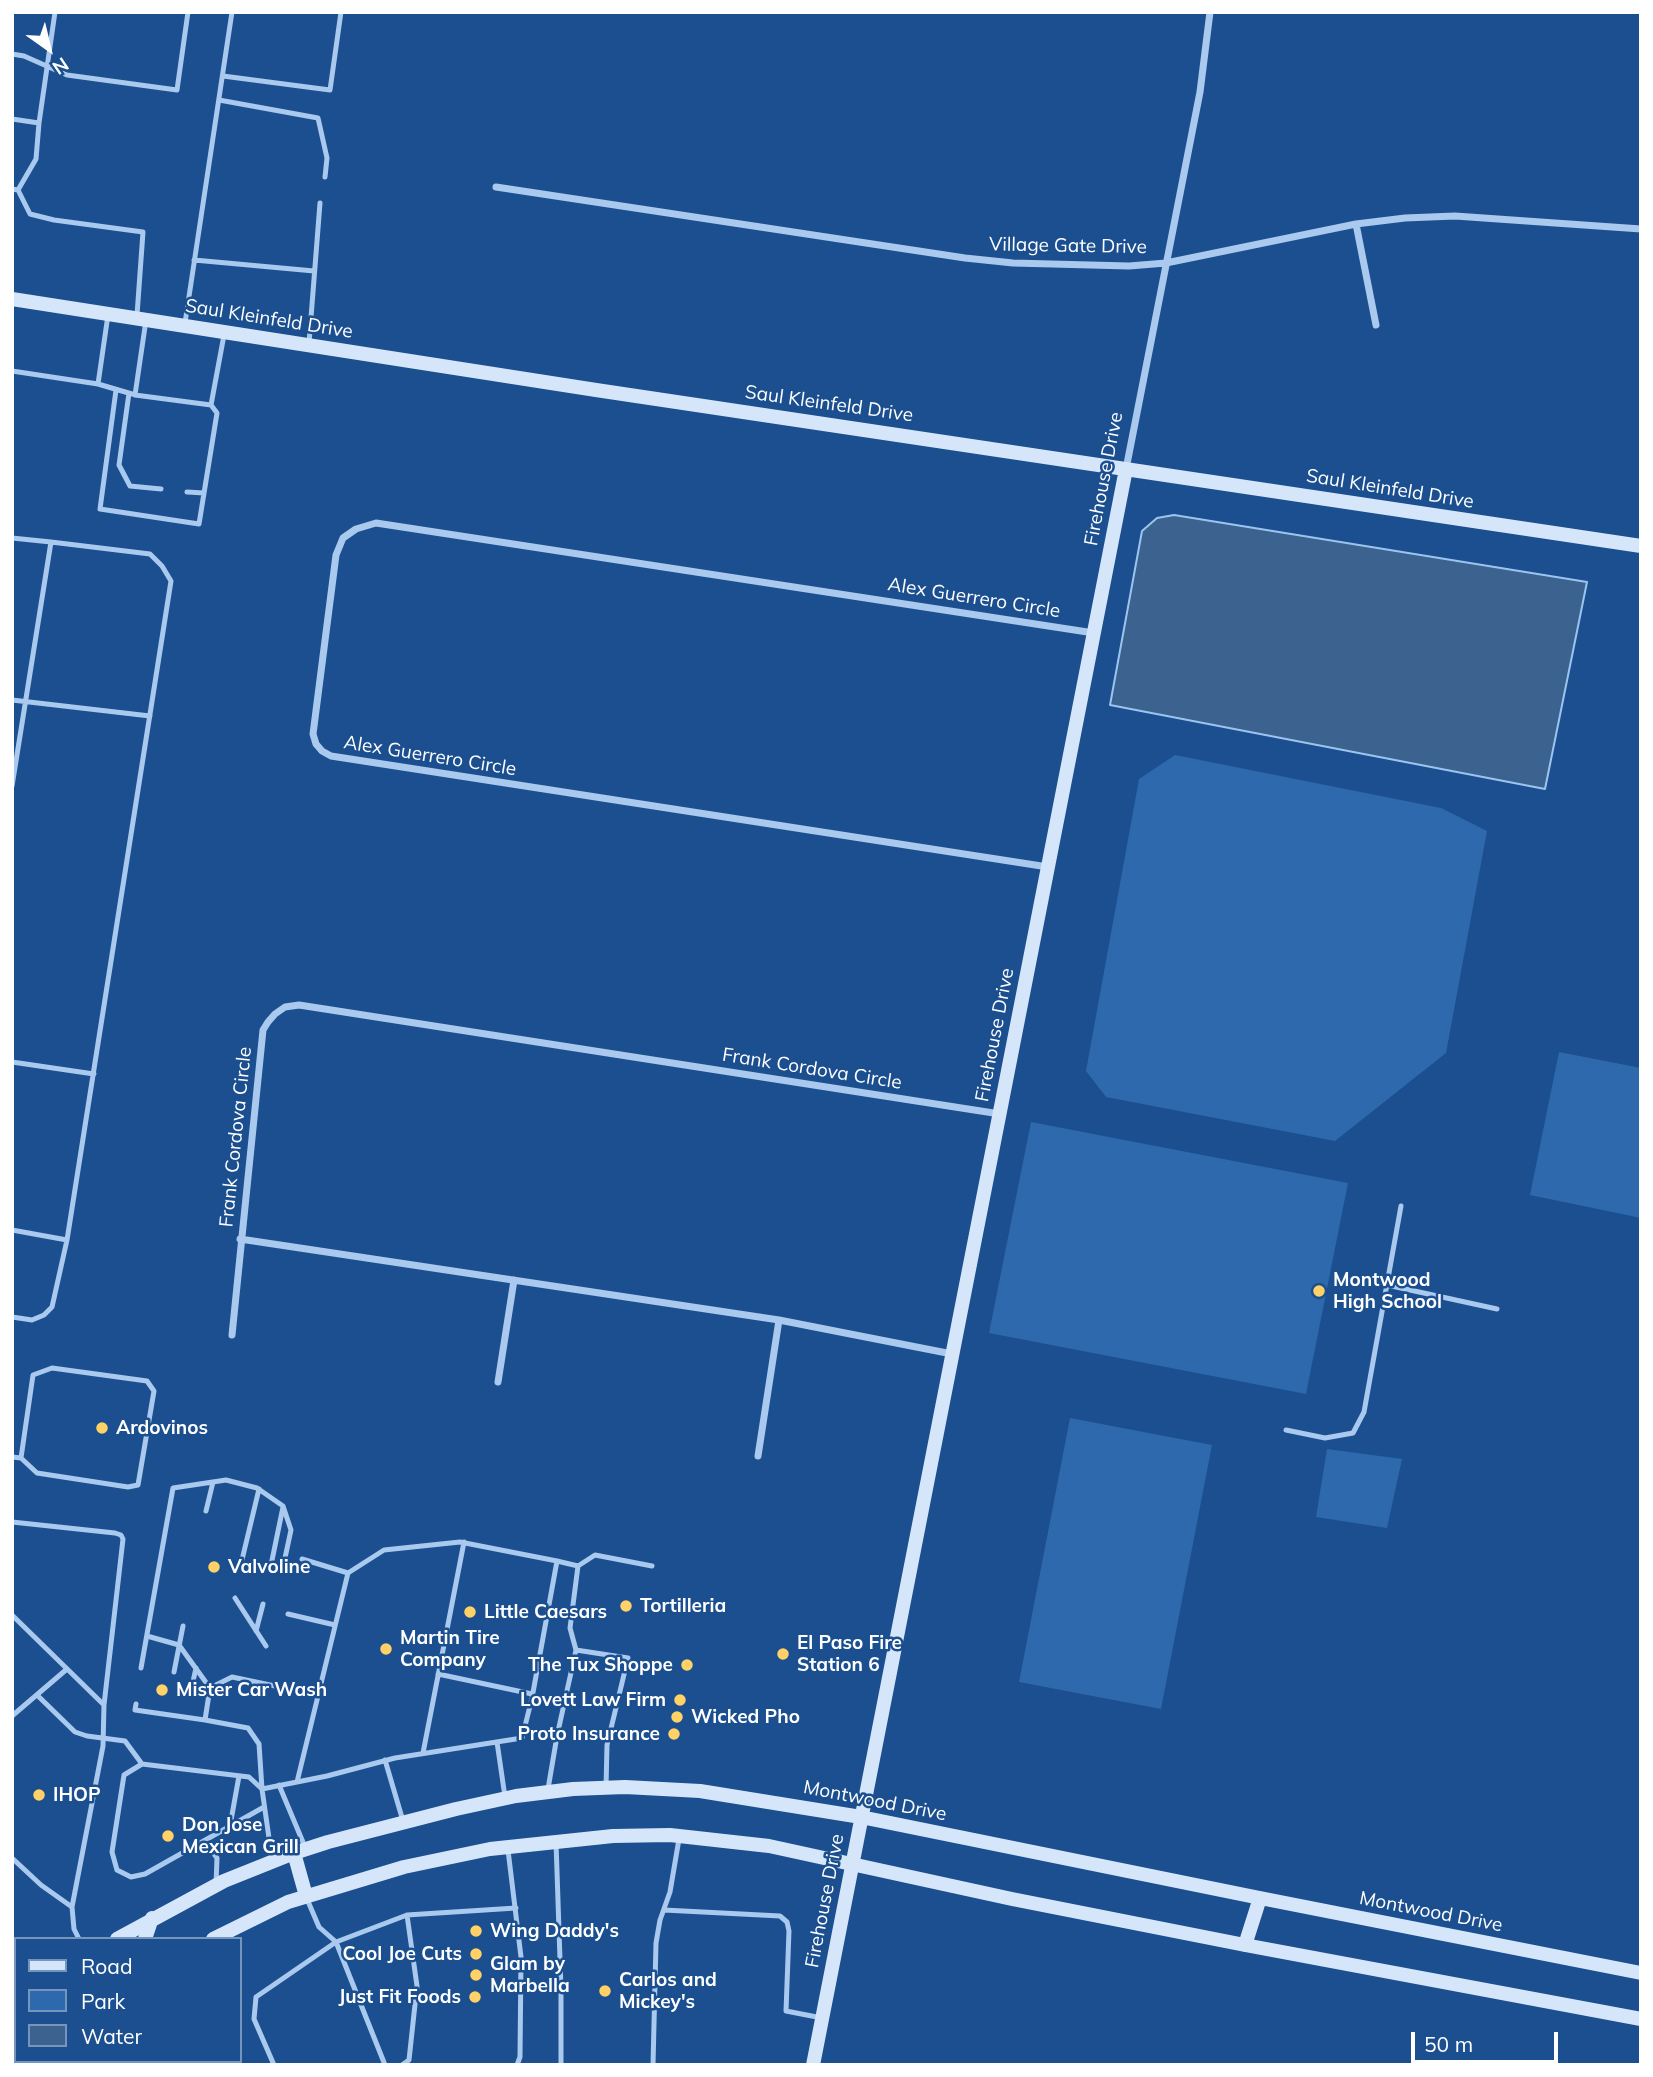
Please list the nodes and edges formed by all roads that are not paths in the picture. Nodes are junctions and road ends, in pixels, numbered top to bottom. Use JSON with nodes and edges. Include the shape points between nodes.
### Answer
{"nodes":[{"id":1,"x":55,"y":12,"type":"edge"},
{"id":2,"x":188,"y":12,"type":"edge"},
{"id":3,"x":232,"y":12,"type":"edge"},
{"id":4,"x":341,"y":12,"type":"edge"},
{"id":5,"x":1210,"y":12,"type":"edge"},
{"id":6,"x":12,"y":54,"type":"edge"},
{"id":7,"x":47,"y":66,"type":"junction"},
{"id":8,"x":223,"y":76,"type":"junction"},
{"id":9,"x":219,"y":100,"type":"junction"},
{"id":10,"x":12,"y":120,"type":"edge"},
{"id":11,"x":39,"y":123,"type":"junction"},
{"id":12,"x":325,"y":177,"type":"dead end"},
{"id":13,"x":496,"y":187,"type":"dead end"},
{"id":14,"x":15,"y":189,"type":"edge"},
{"id":15,"x":320,"y":203,"type":"dead end"},
{"id":16,"x":1356,"y":224,"type":"junction"},
{"id":17,"x":1641,"y":229,"type":"edge"},
{"id":18,"x":194,"y":260,"type":"junction"},
{"id":19,"x":1166,"y":263,"type":"junction"},
{"id":20,"x":314,"y":271,"type":"junction"},
{"id":21,"x":12,"y":299,"type":"edge"},
{"id":22,"x":108,"y":314,"type":"junction"},
{"id":23,"x":141,"y":319,"type":"junction"},
{"id":24,"x":184,"y":326,"type":"junction"},
{"id":25,"x":1376,"y":326,"type":"dead end"},
{"id":26,"x":225,"y":332,"type":"junction"},
{"id":27,"x":309,"y":345,"type":"junction"},
{"id":28,"x":12,"y":371,"type":"edge"},
{"id":29,"x":98,"y":384,"type":"junction"},
{"id":30,"x":116,"y":390,"type":"junction"},
{"id":31,"x":132,"y":394,"type":"junction"},
{"id":32,"x":211,"y":405,"type":"junction"},
{"id":33,"x":1126,"y":469,"type":"junction"},
{"id":34,"x":161,"y":489,"type":"dead end"},
{"id":35,"x":187,"y":492,"type":"dead end"},
{"id":36,"x":204,"y":493,"type":"junction"},
{"id":37,"x":12,"y":538,"type":"edge"},
{"id":38,"x":51,"y":542,"type":"junction"},
{"id":39,"x":1641,"y":546,"type":"edge"},
{"id":40,"x":1094,"y":633,"type":"junction"},
{"id":41,"x":12,"y":700,"type":"edge"},
{"id":42,"x":26,"y":701,"type":"junction"},
{"id":43,"x":150,"y":716,"type":"junction"},
{"id":44,"x":12,"y":786,"type":"edge"},
{"id":45,"x":1048,"y":867,"type":"junction"},
{"id":46,"x":12,"y":1062,"type":"edge"},
{"id":47,"x":94,"y":1074,"type":"junction"},
{"id":48,"x":1000,"y":1114,"type":"junction"},
{"id":49,"x":1401,"y":1206,"type":"dead end"},
{"id":50,"x":12,"y":1230,"type":"edge"},
{"id":51,"x":240,"y":1239,"type":"junction"},
{"id":52,"x":67,"y":1240,"type":"junction"},
{"id":53,"x":514,"y":1280,"type":"junction"},
{"id":54,"x":1387,"y":1285,"type":"junction"},
{"id":55,"x":1497,"y":1309,"type":"dead end"},
{"id":56,"x":12,"y":1317,"type":"edge"},
{"id":57,"x":779,"y":1320,"type":"junction"},
{"id":58,"x":232,"y":1335,"type":"dead end"},
{"id":59,"x":952,"y":1354,"type":"junction"},
{"id":60,"x":498,"y":1382,"type":"dead end"},
{"id":61,"x":1286,"y":1430,"type":"dead end"},
{"id":62,"x":758,"y":1456,"type":"dead end"},
{"id":63,"x":12,"y":1457,"type":"edge"},
{"id":64,"x":21,"y":1458,"type":"junction"},
{"id":65,"x":213,"y":1482,"type":"junction"},
{"id":66,"x":259,"y":1489,"type":"junction"},
{"id":67,"x":284,"y":1506,"type":"junction"},
{"id":68,"x":206,"y":1511,"type":"dead end"},
{"id":69,"x":12,"y":1522,"type":"edge"},
{"id":70,"x":464,"y":1542,"type":"junction"},
{"id":71,"x":302,"y":1559,"type":"dead end"},
{"id":72,"x":557,"y":1561,"type":"junction"},
{"id":73,"x":241,"y":1564,"type":"dead end"},
{"id":74,"x":578,"y":1566,"type":"junction"},
{"id":75,"x":652,"y":1566,"type":"dead end"},
{"id":76,"x":270,"y":1570,"type":"dead end"},
{"id":77,"x":282,"y":1572,"type":"dead end"},
{"id":78,"x":348,"y":1573,"type":"junction"},
{"id":79,"x":235,"y":1598,"type":"dead end"},
{"id":80,"x":263,"y":1604,"type":"dead end"},
{"id":81,"x":288,"y":1614,"type":"dead end"},
{"id":82,"x":12,"y":1615,"type":"edge"},
{"id":83,"x":20,"y":1624,"type":"junction"},
{"id":84,"x":335,"y":1625,"type":"junction"},
{"id":85,"x":183,"y":1626,"type":"dead end"},
{"id":86,"x":12,"y":1630,"type":"edge"},
{"id":87,"x":256,"y":1632,"type":"junction"},
{"id":88,"x":147,"y":1636,"type":"junction"},
{"id":89,"x":179,"y":1646,"type":"junction"},
{"id":90,"x":265,"y":1646,"type":"dead end"},
{"id":91,"x":576,"y":1650,"type":"junction"},
{"id":92,"x":141,"y":1668,"type":"dead end"},
{"id":93,"x":196,"y":1668,"type":"junction"},
{"id":94,"x":67,"y":1670,"type":"junction"},
{"id":95,"x":174,"y":1672,"type":"dead end"},
{"id":96,"x":438,"y":1674,"type":"junction"},
{"id":97,"x":192,"y":1686,"type":"dead end"},
{"id":98,"x":210,"y":1688,"type":"junction"},
{"id":99,"x":532,"y":1694,"type":"junction"},
{"id":100,"x":37,"y":1695,"type":"junction"},
{"id":101,"x":318,"y":1695,"type":"junction"},
{"id":102,"x":136,"y":1704,"type":"dead end"},
{"id":103,"x":104,"y":1705,"type":"junction"},
{"id":104,"x":12,"y":1716,"type":"edge"},
{"id":105,"x":205,"y":1720,"type":"junction"},
{"id":106,"x":104,"y":1738,"type":"junction"},
{"id":107,"x":498,"y":1742,"type":"junction"},
{"id":108,"x":423,"y":1753,"type":"junction"},
{"id":109,"x":385,"y":1760,"type":"junction"},
{"id":110,"x":142,"y":1764,"type":"junction"},
{"id":111,"x":239,"y":1776,"type":"junction"},
{"id":112,"x":297,"y":1782,"type":"junction"},
{"id":113,"x":279,"y":1785,"type":"junction"},
{"id":114,"x":606,"y":1788,"type":"junction"},
{"id":115,"x":262,"y":1789,"type":"junction"},
{"id":116,"x":548,"y":1792,"type":"junction"},
{"id":117,"x":505,"y":1798,"type":"junction"},
{"id":118,"x":264,"y":1807,"type":"junction"},
{"id":119,"x":862,"y":1817,"type":"junction"},
{"id":120,"x":404,"y":1823,"type":"junction"},
{"id":121,"x":230,"y":1826,"type":"junction"},
{"id":122,"x":679,"y":1835,"type":"junction"},
{"id":123,"x":556,"y":1842,"type":"junction"},
{"id":124,"x":196,"y":1845,"type":"junction"},
{"id":125,"x":508,"y":1847,"type":"junction"},
{"id":126,"x":300,"y":1851,"type":"junction"},
{"id":127,"x":12,"y":1858,"type":"edge"},
{"id":128,"x":273,"y":1862,"type":"junction"},
{"id":129,"x":852,"y":1863,"type":"junction"},
{"id":130,"x":216,"y":1885,"type":"junction"},
{"id":131,"x":306,"y":1896,"type":"junction"},
{"id":132,"x":1260,"y":1898,"type":"junction"},
{"id":133,"x":72,"y":1907,"type":"junction"},
{"id":134,"x":516,"y":1908,"type":"junction"},
{"id":135,"x":664,"y":1910,"type":"junction"},
{"id":136,"x":407,"y":1915,"type":"junction"},
{"id":137,"x":152,"y":1918,"type":"junction"},
{"id":138,"x":78,"y":1937,"type":"edge"},
{"id":139,"x":120,"y":1937,"type":"edge"},
{"id":140,"x":146,"y":1937,"type":"edge"},
{"id":141,"x":217,"y":1937,"type":"edge"},
{"id":142,"x":336,"y":1942,"type":"junction"},
{"id":143,"x":1245,"y":1945,"type":"junction"},
{"id":144,"x":1641,"y":1973,"type":"edge"},
{"id":145,"x":822,"y":2018,"type":"junction"},
{"id":146,"x":1641,"y":2019,"type":"edge"},
{"id":147,"x":274,"y":2065,"type":"edge"},
{"id":148,"x":385,"y":2065,"type":"edge"},
{"id":149,"x":402,"y":2065,"type":"edge"},
{"id":150,"x":517,"y":2065,"type":"edge"},
{"id":151,"x":561,"y":2065,"type":"edge"},
{"id":152,"x":653,"y":2065,"type":"edge"},
{"id":153,"x":813,"y":2065,"type":"edge"}],
"edges":[{"from":1,"to":7,"type":"lane"},
{"from":2,"to":7,"type":"lane","via":[[177,90],[67,75]]},
{"from":3,"to":8,"type":"lane"},
{"from":4,"to":8,"type":"lane","via":[[330,90]]},
{"from":5,"to":19,"type":"street","name":"Firehouse Drive","via":[[1200,92]]},
{"from":6,"to":7,"type":"lane"},
{"from":7,"to":11,"type":"lane"},
{"from":8,"to":9,"type":"lane"},
{"from":9,"to":12,"type":"lane","via":[[318,118],[327,158]]},
{"from":9,"to":18,"type":"lane"},
{"from":10,"to":11,"type":"lane"},
{"from":11,"to":14,"type":"lane","via":[[36,159]]},
{"from":13,"to":19,"type":"street","name":"Village Gate Drive","via":[[965,258],[1129,266]]},
{"from":14,"to":23,"type":"lane","via":[[30,214],[143,232]]},
{"from":15,"to":20,"type":"lane"},
{"from":16,"to":17,"type":"street","name":"Village Gate Drive","via":[[1455,216]]},
{"from":16,"to":19,"type":"street","name":"Village Gate Drive"},
{"from":16,"to":25,"type":"street"},
{"from":18,"to":20,"type":"lane"},
{"from":18,"to":24,"type":"lane"},
{"from":19,"to":33,"type":"street","name":"Firehouse Drive"},
{"from":20,"to":27,"type":"lane"},
{"from":21,"to":22,"type":"main road","name":"Saul Kleinfeld Drive"},
{"from":22,"to":23,"type":"main road","name":"Saul Kleinfeld Drive"},
{"from":22,"to":29,"type":"lane"},
{"from":23,"to":24,"type":"main road","name":"Saul Kleinfeld Drive"},
{"from":23,"to":31,"type":"lane"},
{"from":24,"to":26,"type":"main road","name":"Saul Kleinfeld Drive"},
{"from":26,"to":27,"type":"main road","name":"Saul Kleinfeld Drive"},
{"from":26,"to":32,"type":"lane"},
{"from":27,"to":33,"type":"main road","name":"Saul Kleinfeld Drive"},
{"from":28,"to":29,"type":"lane"},
{"from":29,"to":30,"type":"lane"},
{"from":30,"to":31,"type":"lane"},
{"from":30,"to":36,"type":"lane","via":[[100,509],[199,524]]},
{"from":31,"to":32,"type":"lane"},
{"from":31,"to":34,"type":"lane","via":[[119,465],[130,486]]},
{"from":32,"to":36,"type":"lane","via":[[217,413]]},
{"from":33,"to":39,"type":"main road","name":"Saul Kleinfeld Drive"},
{"from":33,"to":40,"type":"main road","name":"Firehouse Drive"},
{"from":35,"to":36,"type":"lane"},
{"from":37,"to":38,"type":"lane"},
{"from":38,"to":42,"type":"lane"},
{"from":38,"to":43,"type":"lane","via":[[150,554],[163,566],[171,581]]},
{"from":40,"to":45,"type":"main road","name":"Firehouse Drive"},
{"from":40,"to":45,"type":"street","name":"Alex Guerrero Circle","via":[[376,523],[343,538],[336,555],[313,734],[316,744],[331,756]]},
{"from":41,"to":42,"type":"lane"},
{"from":42,"to":43,"type":"lane"},
{"from":42,"to":44,"type":"lane"},
{"from":43,"to":47,"type":"lane"},
{"from":45,"to":48,"type":"main road","name":"Firehouse Drive"},
{"from":46,"to":47,"type":"lane"},
{"from":47,"to":52,"type":"lane"},
{"from":48,"to":51,"type":"street","name":"Frank Cordova Circle","via":[[299,1004],[275,1014],[263,1030]]},
{"from":48,"to":59,"type":"main road","name":"Firehouse Drive"},
{"from":49,"to":54,"type":"lane"},
{"from":50,"to":52,"type":"lane"},
{"from":51,"to":53,"type":"street","name":"Frank Cordova Circle"},
{"from":51,"to":58,"type":"street"},
{"from":52,"to":56,"type":"lane","via":[[52,1307],[32,1320]]},
{"from":53,"to":57,"type":"street","name":"Frank Cordova Circle"},
{"from":53,"to":60,"type":"street"},
{"from":54,"to":55,"type":"lane"},
{"from":54,"to":61,"type":"lane","via":[[1364,1412],[1353,1433],[1325,1438]]},
{"from":57,"to":59,"type":"street","name":"Frank Cordova Circle"},
{"from":57,"to":62,"type":"street"},
{"from":59,"to":119,"type":"main road","name":"Firehouse Drive"},
{"from":63,"to":64,"type":"lane"},
{"from":64,"to":64,"type":"lane","via":[[37,1473],[138,1485],[154,1391],[147,1381],[52,1368],[33,1376]]},
{"from":65,"to":66,"type":"lane","via":[[226,1480]]},
{"from":65,"to":68,"type":"lane"},
{"from":65,"to":88,"type":"lane","via":[[173,1488]]},
{"from":66,"to":67,"type":"lane"},
{"from":66,"to":73,"type":"lane"},
{"from":67,"to":76,"type":"lane"},
{"from":67,"to":77,"type":"lane","via":[[290,1530]]},
{"from":69,"to":103,"type":"lane","via":[[121,1535]]},
{"from":70,"to":72,"type":"lane"},
{"from":70,"to":78,"type":"lane","via":[[384,1550]]},
{"from":70,"to":96,"type":"lane"},
{"from":71,"to":78,"type":"lane"},
{"from":72,"to":74,"type":"lane"},
{"from":72,"to":99,"type":"lane"},
{"from":74,"to":75,"type":"lane","via":[[595,1556]]},
{"from":74,"to":91,"type":"lane","via":[[570,1628]]},
{"from":78,"to":84,"type":"lane"},
{"from":79,"to":87,"type":"lane"},
{"from":80,"to":87,"type":"lane"},
{"from":81,"to":84,"type":"lane"},
{"from":82,"to":83,"type":"lane"},
{"from":83,"to":86,"type":"lane"},
{"from":83,"to":94,"type":"lane"},
{"from":84,"to":101,"type":"lane"},
{"from":85,"to":89,"type":"lane"},
{"from":87,"to":90,"type":"lane"},
{"from":88,"to":89,"type":"lane"},
{"from":88,"to":92,"type":"lane"},
{"from":89,"to":93,"type":"lane"},
{"from":89,"to":95,"type":"lane"},
{"from":91,"to":114,"type":"lane","via":[[628,1658],[607,1745]]},
{"from":91,"to":116,"type":"lane"},
{"from":93,"to":97,"type":"lane"},
{"from":93,"to":98,"type":"lane"},
{"from":94,"to":100,"type":"lane"},
{"from":94,"to":103,"type":"lane"},
{"from":96,"to":99,"type":"lane"},
{"from":96,"to":108,"type":"lane"},
{"from":98,"to":101,"type":"lane","via":[[232,1677]]},
{"from":98,"to":105,"type":"lane"},
{"from":99,"to":107,"type":"lane","via":[[522,1738]]},
{"from":100,"to":104,"type":"lane"},
{"from":100,"to":106,"type":"lane","via":[[75,1732]]},
{"from":101,"to":112,"type":"lane"},
{"from":102,"to":105,"type":"lane","via":[[135,1710]]},
{"from":103,"to":106,"type":"lane"},
{"from":105,"to":115,"type":"lane","via":[[248,1728],[259,1744]]},
{"from":106,"to":110,"type":"lane","via":[[125,1741]]},
{"from":106,"to":133,"type":"lane"},
{"from":107,"to":108,"type":"lane"},
{"from":107,"to":117,"type":"lane"},
{"from":108,"to":109,"type":"lane"},
{"from":109,"to":112,"type":"lane"},
{"from":109,"to":120,"type":"lane"},
{"from":110,"to":111,"type":"lane"},
{"from":110,"to":124,"type":"lane","via":[[124,1775],[112,1853],[117,1870],[131,1877],[145,1874]]},
{"from":111,"to":115,"type":"lane","via":[[249,1777]]},
{"from":111,"to":121,"type":"lane"},
{"from":112,"to":113,"type":"lane"},
{"from":113,"to":115,"type":"lane"},
{"from":113,"to":126,"type":"lane"},
{"from":114,"to":116,"type":"main road","name":"Montwood Drive"},
{"from":114,"to":119,"type":"main road","name":"Montwood Drive","via":[[700,1790]]},
{"from":115,"to":118,"type":"lane"},
{"from":116,"to":117,"type":"main road","name":"Montwood Drive"},
{"from":117,"to":120,"type":"main road","name":"Montwood Drive"},
{"from":118,"to":121,"type":"lane"},
{"from":118,"to":128,"type":"lane"},
{"from":119,"to":129,"type":"main road","name":"Firehouse Drive"},
{"from":119,"to":132,"type":"main road","name":"Montwood Drive"},
{"from":120,"to":126,"type":"main road","name":"Montwood Drive"},
{"from":121,"to":124,"type":"lane"},
{"from":122,"to":123,"type":"main road"},
{"from":122,"to":129,"type":"main road","via":[[769,1846]]},
{"from":122,"to":135,"type":"lane"},
{"from":123,"to":125,"type":"main road"},
{"from":123,"to":151,"type":"lane"},
{"from":124,"to":130,"type":"lane","via":[[208,1846],[217,1858]]},
{"from":125,"to":131,"type":"main road","via":[[404,1867]]},
{"from":125,"to":134,"type":"lane"},
{"from":126,"to":128,"type":"main road","name":"Montwood Drive"},
{"from":126,"to":131,"type":"main road"},
{"from":127,"to":133,"type":"lane"},
{"from":128,"to":130,"type":"main road","name":"Montwood Drive"},
{"from":129,"to":143,"type":"main road"},
{"from":129,"to":145,"type":"main road","name":"Firehouse Drive"},
{"from":130,"to":137,"type":"main road","name":"Montwood Drive"},
{"from":131,"to":141,"type":"main road"},
{"from":131,"to":142,"type":"lane","via":[[318,1927]]},
{"from":132,"to":143,"type":"main road"},
{"from":132,"to":144,"type":"main road","name":"Montwood Drive"},
{"from":133,"to":138,"type":"lane"},
{"from":134,"to":136,"type":"lane"},
{"from":134,"to":150,"type":"lane","via":[[521,1957]]},
{"from":135,"to":145,"type":"lane","via":[[780,1916],[789,1931],[786,2011]]},
{"from":135,"to":152,"type":"lane","via":[[656,1943]]},
{"from":136,"to":142,"type":"lane"},
{"from":136,"to":149,"type":"lane","via":[[417,1986],[409,2060]]},
{"from":137,"to":139,"type":"main road","name":"Montwood Drive"},
{"from":137,"to":140,"type":"main road"},
{"from":142,"to":147,"type":"lane","via":[[256,1997],[254,2019]]},
{"from":142,"to":148,"type":"lane"},
{"from":143,"to":146,"type":"main road"},
{"from":145,"to":153,"type":"main road","name":"Firehouse Drive"}]}
